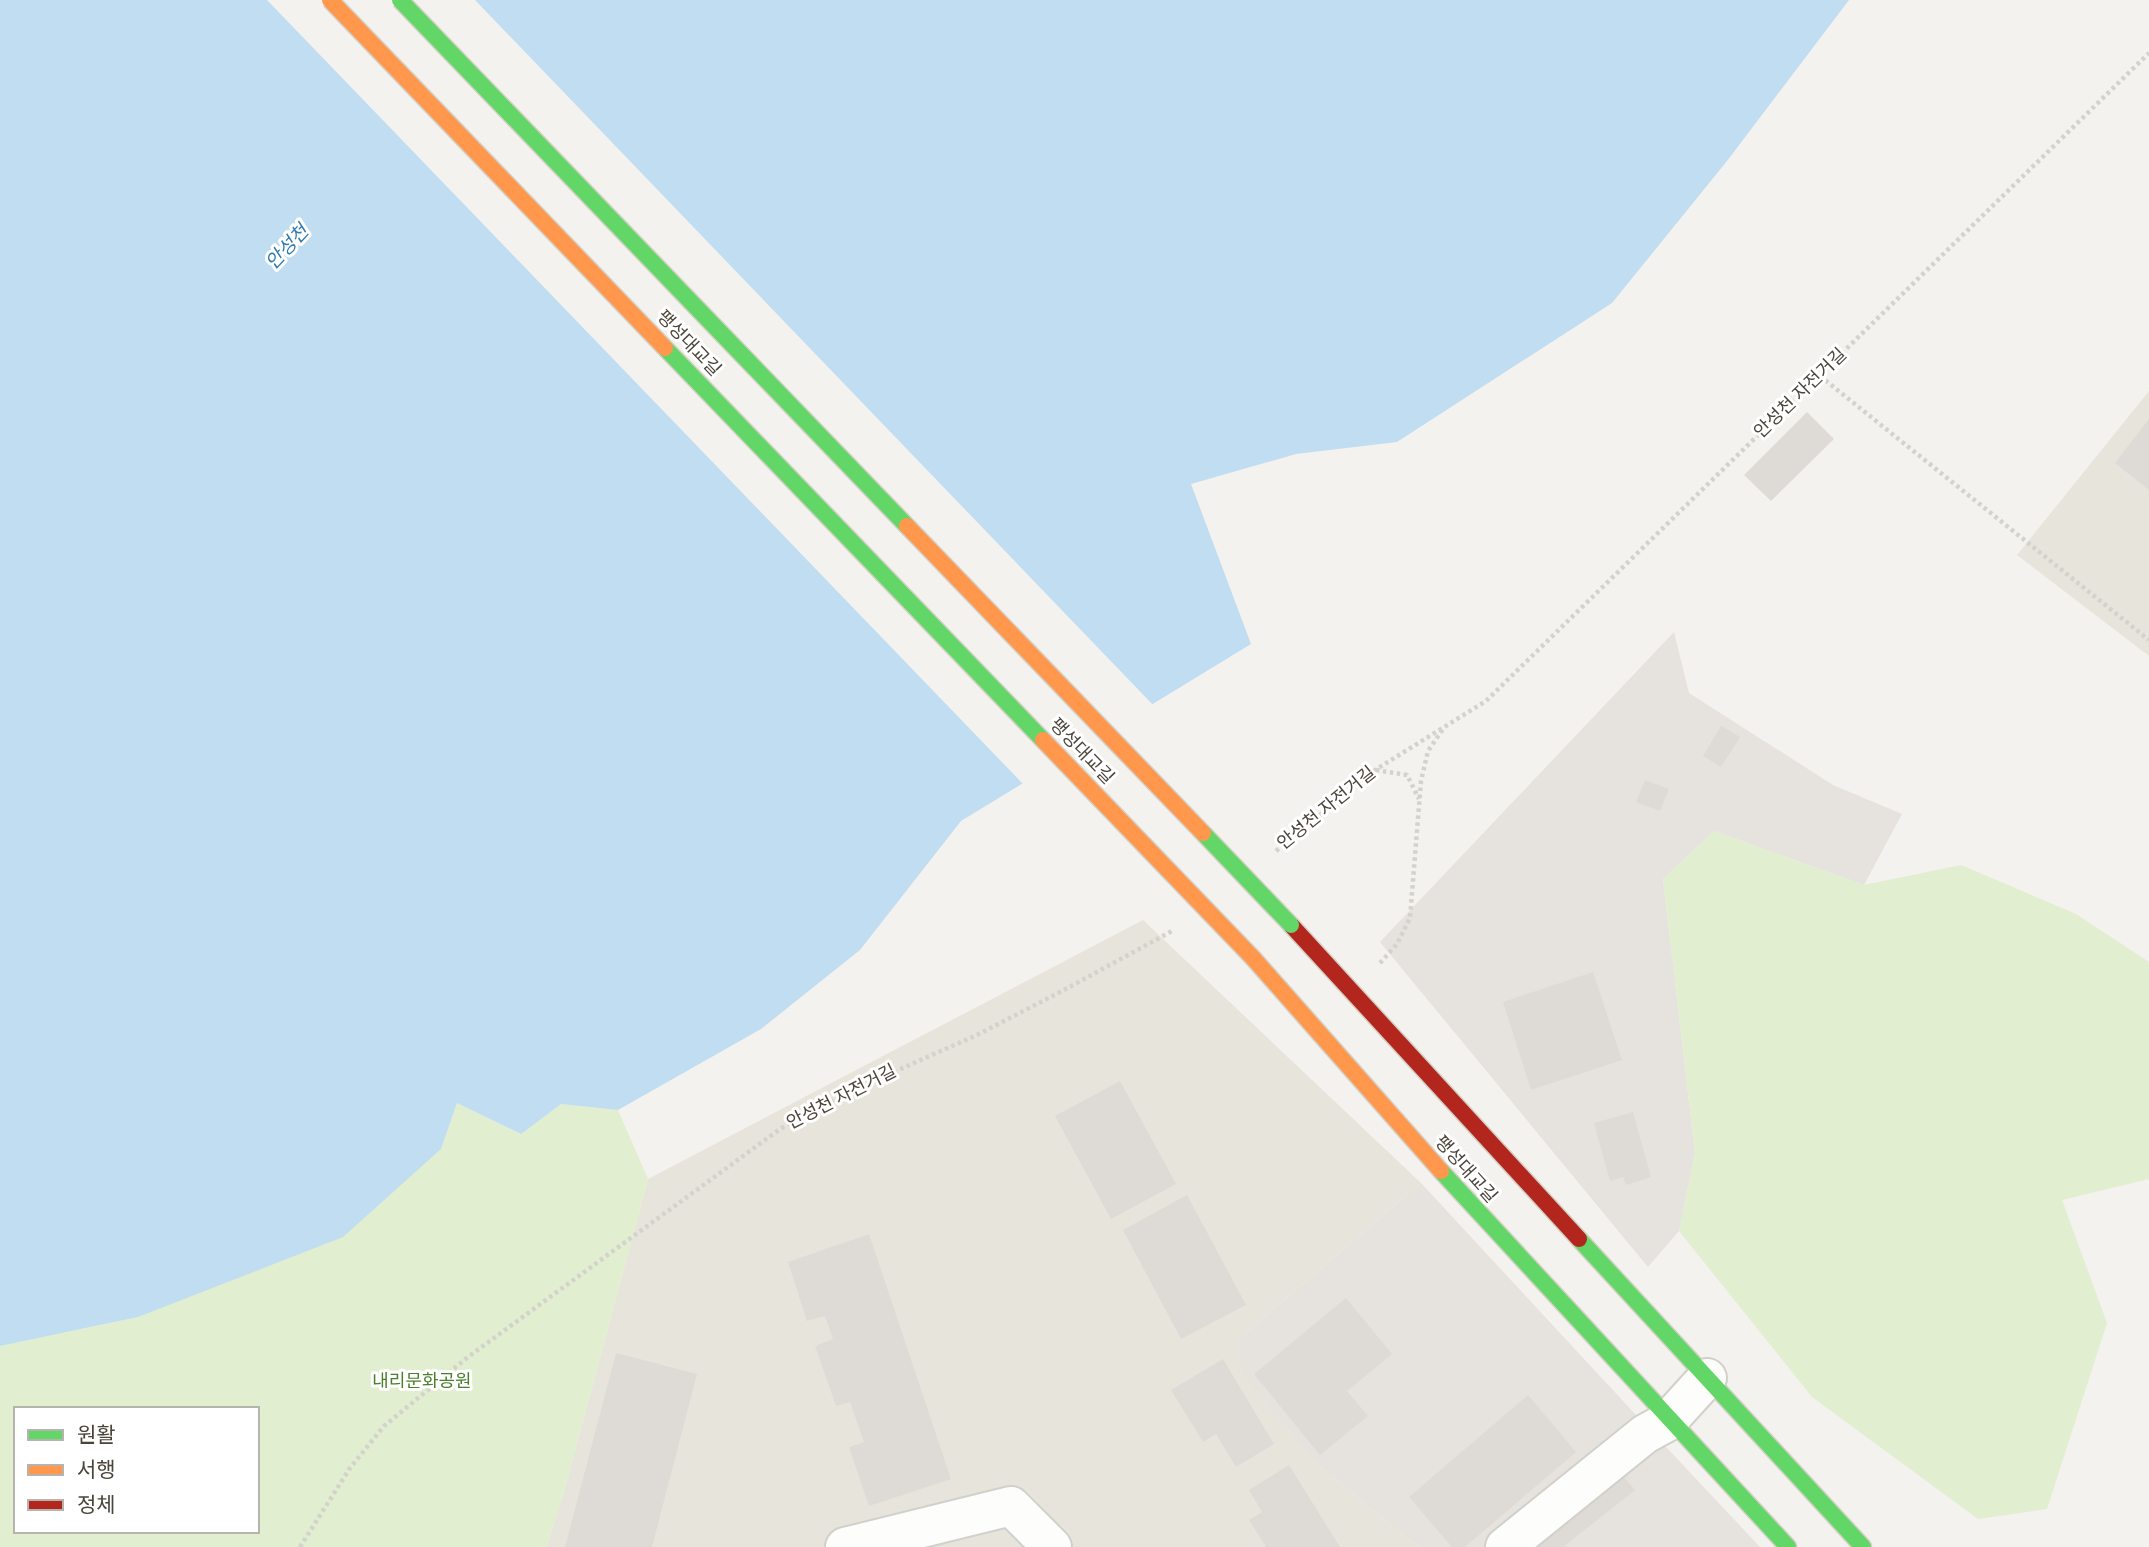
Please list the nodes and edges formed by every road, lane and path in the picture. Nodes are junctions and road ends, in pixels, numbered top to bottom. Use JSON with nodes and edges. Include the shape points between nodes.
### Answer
{"nodes":[{"id":1,"x":330,"y":0,"type":"edge"},
{"id":2,"x":400,"y":0,"type":"edge"},
{"id":3,"x":2149,"y":53,"type":"edge"},
{"id":4,"x":1820,"y":376,"type":"junction"},
{"id":5,"x":2149,"y":640,"type":"edge"},
{"id":6,"x":1446,"y":726,"type":"junction"},
{"id":7,"x":1375,"y":769,"type":"junction"},
{"id":8,"x":1419,"y":800,"type":"junction"},
{"id":9,"x":1269,"y":855,"type":"dead end"},
{"id":10,"x":1175,"y":929,"type":"dead end"},
{"id":11,"x":1377,"y":967,"type":"dead end"},
{"id":12,"x":1707,"y":1378,"type":"junction"},
{"id":13,"x":1667,"y":1422,"type":"junction"},
{"id":14,"x":300,"y":1547,"type":"edge"},
{"id":15,"x":845,"y":1547,"type":"edge"},
{"id":16,"x":1052,"y":1547,"type":"edge"},
{"id":17,"x":1505,"y":1547,"type":"edge"},
{"id":18,"x":1788,"y":1547,"type":"edge"},
{"id":19,"x":1863,"y":1547,"type":"edge"}],
"edges":[{"from":1,"to":13,"type":"main road","name":"팽성대교길","bridge":true,"via":[[1252,958]]},
{"from":2,"to":12,"type":"main road","name":"팽성대교길","bridge":true,"via":[[1291,925]]},
{"from":3,"to":4,"type":"path","name":"안성천 자전거길"},
{"from":4,"to":5,"type":"path"},
{"from":4,"to":6,"type":"path","name":"안성천 자전거길","via":[[1486,701]]},
{"from":6,"to":7,"type":"path","name":"안성천 자전거길"},
{"from":6,"to":8,"type":"path","name":"안성천 자전거길","via":[[1427,751]]},
{"from":7,"to":8,"type":"path","via":[[1407,775]]},
{"from":7,"to":9,"type":"path","name":"안성천 자전거길"},
{"from":8,"to":11,"type":"path","name":"안성천 자전거길","via":[[1410,918],[1397,944]]},
{"from":10,"to":14,"type":"path","name":"안성천 자전거길","via":[[1064,990],[853,1090],[769,1136],[479,1349],[384,1426],[349,1468]]},
{"from":12,"to":13,"type":"street"},
{"from":12,"to":19,"type":"main road","name":"팽성대교길"},
{"from":13,"to":17,"type":"street","via":[[1645,1434]]},
{"from":13,"to":18,"type":"main road","name":"팽성대교길"},
{"from":15,"to":16,"type":"street","via":[[1011,1506]]}]}
